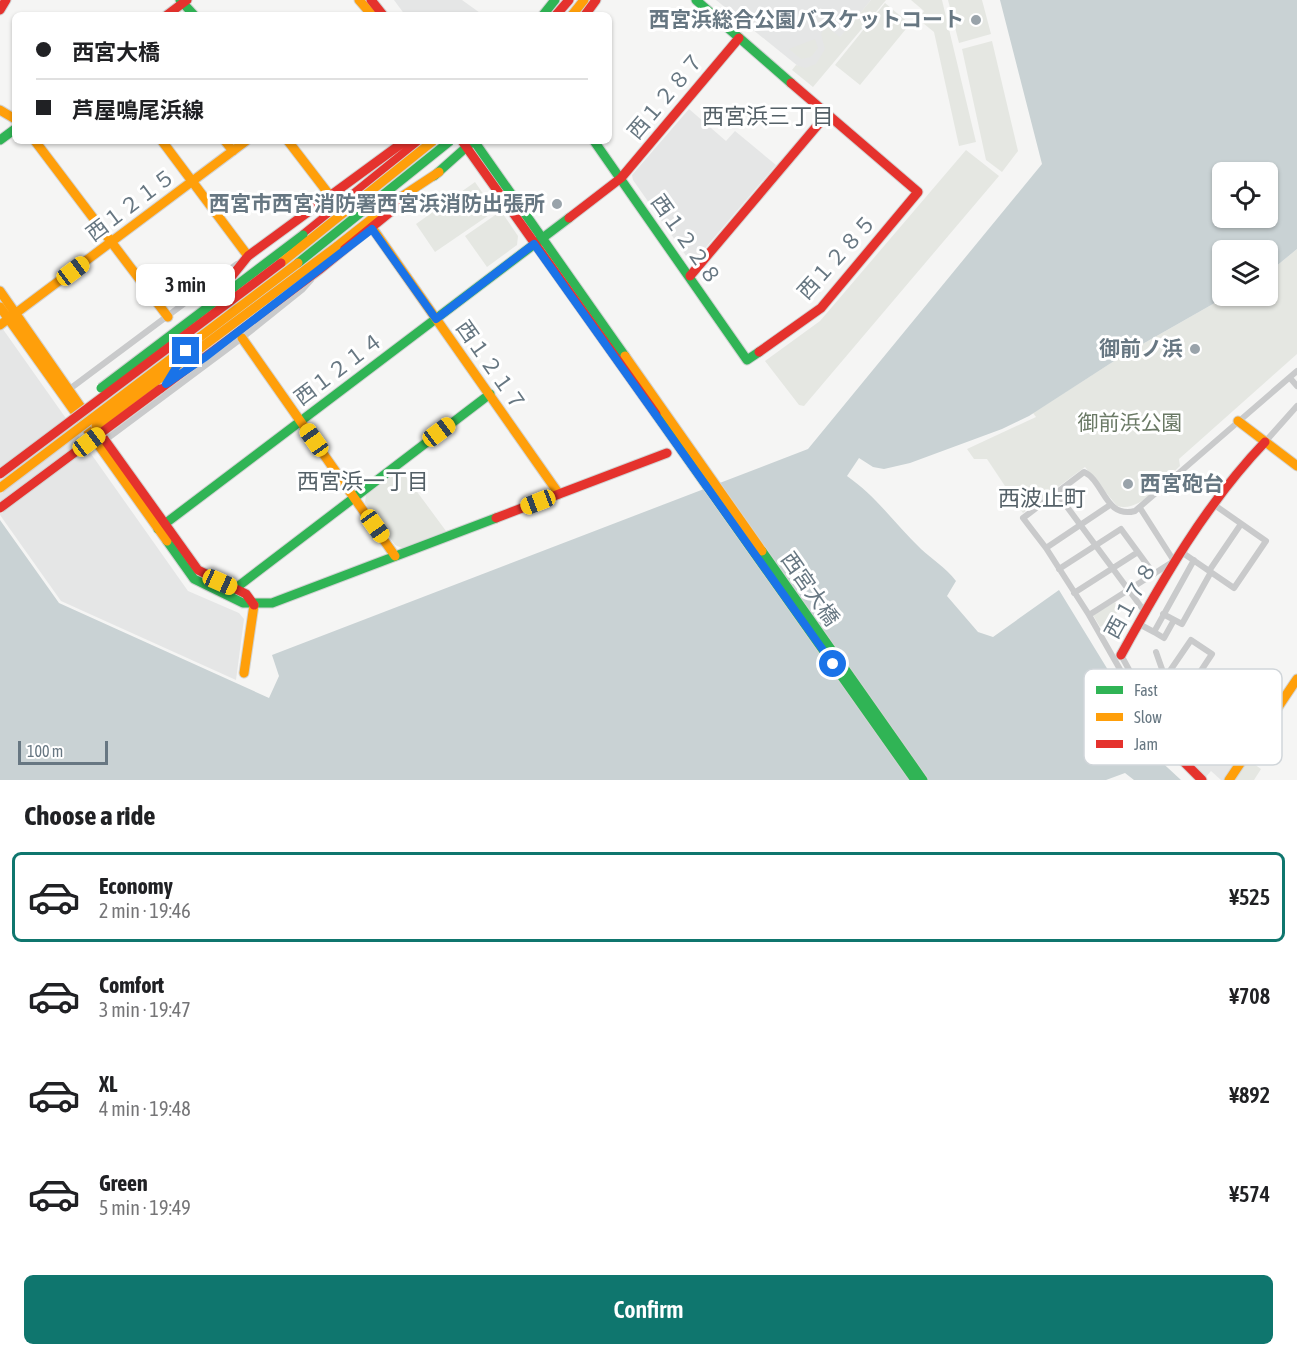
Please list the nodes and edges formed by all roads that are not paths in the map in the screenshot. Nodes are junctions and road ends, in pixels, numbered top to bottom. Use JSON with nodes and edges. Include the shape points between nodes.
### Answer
{"nodes":[{"id":1,"x":6,"y":0,"type":"edge"},
{"id":2,"x":359,"y":0,"type":"edge"},
{"id":3,"x":371,"y":0,"type":"edge"},
{"id":4,"x":555,"y":0,"type":"edge"},
{"id":5,"x":569,"y":0,"type":"edge"},
{"id":6,"x":584,"y":0,"type":"edge"},
{"id":7,"x":696,"y":0,"type":"edge"},
{"id":8,"x":184,"y":1,"type":"edge"},
{"id":9,"x":0,"y":10,"type":"edge"},
{"id":10,"x":379,"y":10,"type":"edge"},
{"id":11,"x":171,"y":12,"type":"edge"},
{"id":12,"x":545,"y":12,"type":"edge"},
{"id":13,"x":559,"y":12,"type":"edge"},
{"id":14,"x":574,"y":12,"type":"edge"},
{"id":15,"x":739,"y":38,"type":"junction"},
{"id":16,"x":827,"y":114,"type":"junction"},
{"id":17,"x":38,"y":144,"type":"edge"},
{"id":18,"x":164,"y":144,"type":"edge"},
{"id":19,"x":227,"y":144,"type":"edge"},
{"id":20,"x":242,"y":144,"type":"edge"},
{"id":21,"x":290,"y":144,"type":"edge"},
{"id":22,"x":401,"y":144,"type":"edge"},
{"id":23,"x":415,"y":144,"type":"edge"},
{"id":24,"x":429,"y":144,"type":"edge"},
{"id":25,"x":446,"y":144,"type":"edge"},
{"id":26,"x":467,"y":144,"type":"edge"},
{"id":27,"x":470,"y":144,"type":"edge"},
{"id":28,"x":596,"y":144,"type":"edge"},
{"id":29,"x":233,"y":151,"type":"junction"},
{"id":30,"x":438,"y":172,"type":"junction"},
{"id":31,"x":621,"y":178,"type":"junction"},
{"id":32,"x":192,"y":182,"type":"junction"},
{"id":33,"x":331,"y":197,"type":"junction"},
{"id":34,"x":372,"y":229,"type":"junction"},
{"id":35,"x":538,"y":241,"type":"junction"},
{"id":36,"x":111,"y":242,"type":"junction"},
{"id":37,"x":248,"y":256,"type":"junction"},
{"id":38,"x":320,"y":270,"type":"junction"},
{"id":39,"x":690,"y":276,"type":"junction"},
{"id":40,"x":0,"y":291,"type":"edge"},
{"id":41,"x":0,"y":308,"type":"edge"},
{"id":42,"x":168,"y":316,"type":"junction"},
{"id":43,"x":8,"y":319,"type":"edge"},
{"id":44,"x":436,"y":319,"type":"junction"},
{"id":45,"x":242,"y":338,"type":"junction"},
{"id":46,"x":747,"y":360,"type":"joint"},
{"id":47,"x":1297,"y":371,"type":"edge"},
{"id":48,"x":1290,"y":378,"type":"junction"},
{"id":49,"x":1297,"y":386,"type":"edge"},
{"id":50,"x":163,"y":387,"type":"junction"},
{"id":51,"x":65,"y":392,"type":"junction"},
{"id":52,"x":490,"y":394,"type":"junction"},
{"id":53,"x":1297,"y":406,"type":"edge"},
{"id":54,"x":300,"y":421,"type":"junction"},
{"id":55,"x":1238,"y":422,"type":"junction"},
{"id":56,"x":1265,"y":442,"type":"junction"},
{"id":57,"x":102,"y":443,"type":"junction"},
{"id":58,"x":687,"y":450,"type":"junction"},
{"id":59,"x":668,"y":453,"type":"dead end"},
{"id":60,"x":1297,"y":466,"type":"edge"},
{"id":61,"x":1,"y":473,"type":"edge"},
{"id":62,"x":0,"y":488,"type":"edge"},
{"id":63,"x":1056,"y":492,"type":"junction"},
{"id":64,"x":0,"y":494,"type":"edge"},
{"id":65,"x":559,"y":494,"type":"junction"},
{"id":66,"x":354,"y":496,"type":"junction"},
{"id":67,"x":1213,"y":504,"type":"junction"},
{"id":68,"x":1110,"y":505,"type":"junction"},
{"id":69,"x":0,"y":508,"type":"edge"},
{"id":70,"x":1140,"y":508,"type":"junction"},
{"id":71,"x":1242,"y":524,"type":"junction"},
{"id":72,"x":1081,"y":525,"type":"junction"},
{"id":73,"x":161,"y":526,"type":"junction"},
{"id":74,"x":1096,"y":545,"type":"junction"},
{"id":75,"x":1046,"y":548,"type":"junction"},
{"id":76,"x":1138,"y":552,"type":"junction"},
{"id":77,"x":1180,"y":552,"type":"junction"},
{"id":78,"x":395,"y":556,"type":"junction"},
{"id":79,"x":1194,"y":560,"type":"junction"},
{"id":80,"x":1174,"y":561,"type":"junction"},
{"id":81,"x":1113,"y":567,"type":"junction"},
{"id":82,"x":1059,"y":569,"type":"junction"},
{"id":83,"x":1210,"y":572,"type":"junction"},
{"id":84,"x":1154,"y":574,"type":"junction"},
{"id":85,"x":235,"y":588,"type":"junction"},
{"id":86,"x":1129,"y":590,"type":"junction"},
{"id":87,"x":1074,"y":593,"type":"junction"},
{"id":88,"x":226,"y":595,"type":"junction"},
{"id":89,"x":254,"y":605,"type":"junction"},
{"id":90,"x":1145,"y":612,"type":"junction"},
{"id":91,"x":1163,"y":614,"type":"junction"},
{"id":92,"x":1089,"y":615,"type":"junction"},
{"id":93,"x":1174,"y":620,"type":"junction"},
{"id":94,"x":1139,"y":624,"type":"junction"},
{"id":95,"x":1154,"y":632,"type":"junction"},
{"id":96,"x":1156,"y":652,"type":"dead end"},
{"id":97,"x":1121,"y":655,"type":"joint"},
{"id":98,"x":1120,"y":669,"type":"edge"},
{"id":99,"x":1129,"y":669,"type":"edge"},
{"id":100,"x":1162,"y":669,"type":"edge"},
{"id":101,"x":1171,"y":669,"type":"edge"},
{"id":102,"x":1202,"y":669,"type":"edge"},
{"id":103,"x":244,"y":673,"type":"dead end"},
{"id":104,"x":1297,"y":679,"type":"edge"},
{"id":105,"x":1282,"y":701,"type":"edge"},
{"id":106,"x":1187,"y":765,"type":"edge"},
{"id":107,"x":1239,"y":765,"type":"edge"},
{"id":108,"x":915,"y":780,"type":"edge"},
{"id":109,"x":923,"y":780,"type":"edge"},
{"id":110,"x":1202,"y":780,"type":"edge"},
{"id":111,"x":1229,"y":780,"type":"edge"}],
"edges":[{"from":1,"to":9,"type":"main road"},
{"from":2,"to":10,"type":"main road"},
{"from":3,"to":10,"type":"main road"},
{"from":4,"to":12,"type":"main road"},
{"from":5,"to":13,"type":"main road"},
{"from":6,"to":14,"type":"main road"},
{"from":7,"to":15,"type":"main road"},
{"from":8,"to":11,"type":"main road"},
{"from":15,"to":16,"type":"main road"},
{"from":15,"to":31,"type":"main road","name":"西１２８７"},
{"from":16,"to":39,"type":"main road"},
{"from":16,"to":46,"type":"main road","name":"西１２８５","via":[[918,192],[821,308]]},
{"from":17,"to":36,"type":"main road"},
{"from":18,"to":32,"type":"main road"},
{"from":19,"to":29,"type":"main road"},
{"from":20,"to":29,"type":"main road","name":"西１２１５"},
{"from":21,"to":33,"type":"main road"},
{"from":22,"to":33,"type":"main road"},
{"from":23,"to":61,"type":"main road","bridge":true,"via":[[131,364]]},
{"from":24,"to":61,"type":"main road","bridge":true,"via":[[315,237]]},
{"from":25,"to":62,"type":"main road","bridge":true,"via":[[332,238]]},
{"from":26,"to":30,"type":"main road"},
{"from":27,"to":35,"type":"main road"},
{"from":28,"to":31,"type":"main road","name":"西１２２８"},
{"from":29,"to":32,"type":"main road","name":"西１２１５"},
{"from":30,"to":34,"type":"main road"},
{"from":30,"to":64,"type":"main road","bridge":true},
{"from":31,"to":35,"type":"main road","name":"西１２８７"},
{"from":31,"to":39,"type":"main road","name":"西１２２８"},
{"from":32,"to":36,"type":"main road","name":"西１２１５"},
{"from":32,"to":37,"type":"main road"},
{"from":33,"to":37,"type":"main road"},
{"from":34,"to":38,"type":"main road"},
{"from":34,"to":44,"type":"main road","name":"西１２１７"},
{"from":35,"to":44,"type":"main road","name":"西１２１４"},
{"from":35,"to":58,"type":"main road"},
{"from":36,"to":42,"type":"main road"},
{"from":36,"to":43,"type":"main road","name":"西１２１５"},
{"from":37,"to":42,"type":"street"},
{"from":37,"to":50,"type":"main road","via":[[219,290]]},
{"from":38,"to":45,"type":"street","via":[[302,290]]},
{"from":38,"to":50,"type":"main road"},
{"from":39,"to":46,"type":"main road","name":"西１２２８"},
{"from":40,"to":43,"type":"main road"},
{"from":41,"to":43,"type":"main road"},
{"from":42,"to":51,"type":"street"},
{"from":43,"to":51,"type":"main road"},
{"from":44,"to":52,"type":"main road","name":"西１２１７"},
{"from":44,"to":54,"type":"main road","name":"西１２１４"},
{"from":45,"to":54,"type":"main road"},
{"from":45,"to":57,"type":"street"},
{"from":47,"to":48,"type":"street"},
{"from":48,"to":49,"type":"street"},
{"from":48,"to":55,"type":"street"},
{"from":50,"to":69,"type":"main road","bridge":true},
{"from":51,"to":57,"type":"main road"},
{"from":52,"to":65,"type":"main road","name":"西１２１７"},
{"from":52,"to":66,"type":"main road"},
{"from":53,"to":56,"type":"street"},
{"from":54,"to":66,"type":"main road"},
{"from":54,"to":73,"type":"main road","name":"西１２１４"},
{"from":55,"to":56,"type":"main road"},
{"from":55,"to":70,"type":"street"},
{"from":56,"to":60,"type":"main road"},
{"from":56,"to":67,"type":"main road","name":"西１７８"},
{"from":57,"to":73,"type":"main road"},
{"from":58,"to":108,"type":"main road","name":"西宮大橋"},
{"from":58,"to":109,"type":"main road","name":"西宮大橋"},
{"from":59,"to":65,"type":"main road"},
{"from":63,"to":68,"type":"street","via":[[1086,472]]},
{"from":63,"to":72,"type":"street"},
{"from":63,"to":75,"type":"street","via":[[1023,518]]},
{"from":65,"to":78,"type":"main road"},
{"from":66,"to":78,"type":"main road"},
{"from":66,"to":85,"type":"main road"},
{"from":67,"to":71,"type":"street"},
{"from":67,"to":77,"type":"main road","name":"西１７８"},
{"from":68,"to":70,"type":"street","via":[[1124,512]]},
{"from":68,"to":72,"type":"street"},
{"from":70,"to":80,"type":"street"},
{"from":71,"to":83,"type":"street"},
{"from":71,"to":83,"type":"street","via":[[1266,541],[1234,588]]},
{"from":72,"to":74,"type":"street"},
{"from":72,"to":75,"type":"street"},
{"from":73,"to":85,"type":"main road","via":[[198,570]]},
{"from":73,"to":88,"type":"main road","via":[[194,579]]},
{"from":74,"to":76,"type":"street","via":[[1121,529]]},
{"from":74,"to":81,"type":"street"},
{"from":74,"to":82,"type":"street"},
{"from":75,"to":82,"type":"street"},
{"from":76,"to":81,"type":"street"},
{"from":76,"to":84,"type":"street"},
{"from":77,"to":79,"type":"street"},
{"from":77,"to":80,"type":"main road","name":"西１７８"},
{"from":78,"to":89,"type":"main road","via":[[272,603]]},
{"from":79,"to":83,"type":"street"},
{"from":79,"to":91,"type":"street"},
{"from":80,"to":84,"type":"street"},
{"from":80,"to":90,"type":"main road","name":"西１７８"},
{"from":81,"to":86,"type":"street"},
{"from":81,"to":87,"type":"street"},
{"from":82,"to":87,"type":"street"},
{"from":83,"to":93,"type":"street","via":[[1182,624]]},
{"from":84,"to":86,"type":"street"},
{"from":85,"to":88,"type":"main road"},
{"from":85,"to":89,"type":"main road"},
{"from":86,"to":90,"type":"street"},
{"from":86,"to":92,"type":"street"},
{"from":87,"to":92,"type":"street"},
{"from":88,"to":89,"type":"main road"},
{"from":89,"to":103,"type":"main road"},
{"from":90,"to":94,"type":"main road","name":"西１７８"},
{"from":91,"to":93,"type":"street"},
{"from":91,"to":95,"type":"street"},
{"from":92,"to":98,"type":"street"},
{"from":93,"to":95,"type":"street","via":[[1164,638]]},
{"from":94,"to":95,"type":"street"},
{"from":94,"to":97,"type":"main road","name":"西１７８"},
{"from":96,"to":100,"type":"street"},
{"from":97,"to":99,"type":"street","name":"西１７８"},
{"from":101,"to":102,"type":"street","via":[[1191,640],[1212,654]]},
{"from":104,"to":105,"type":"main road"},
{"from":106,"to":110,"type":"main road"},
{"from":107,"to":111,"type":"main road"}]}
